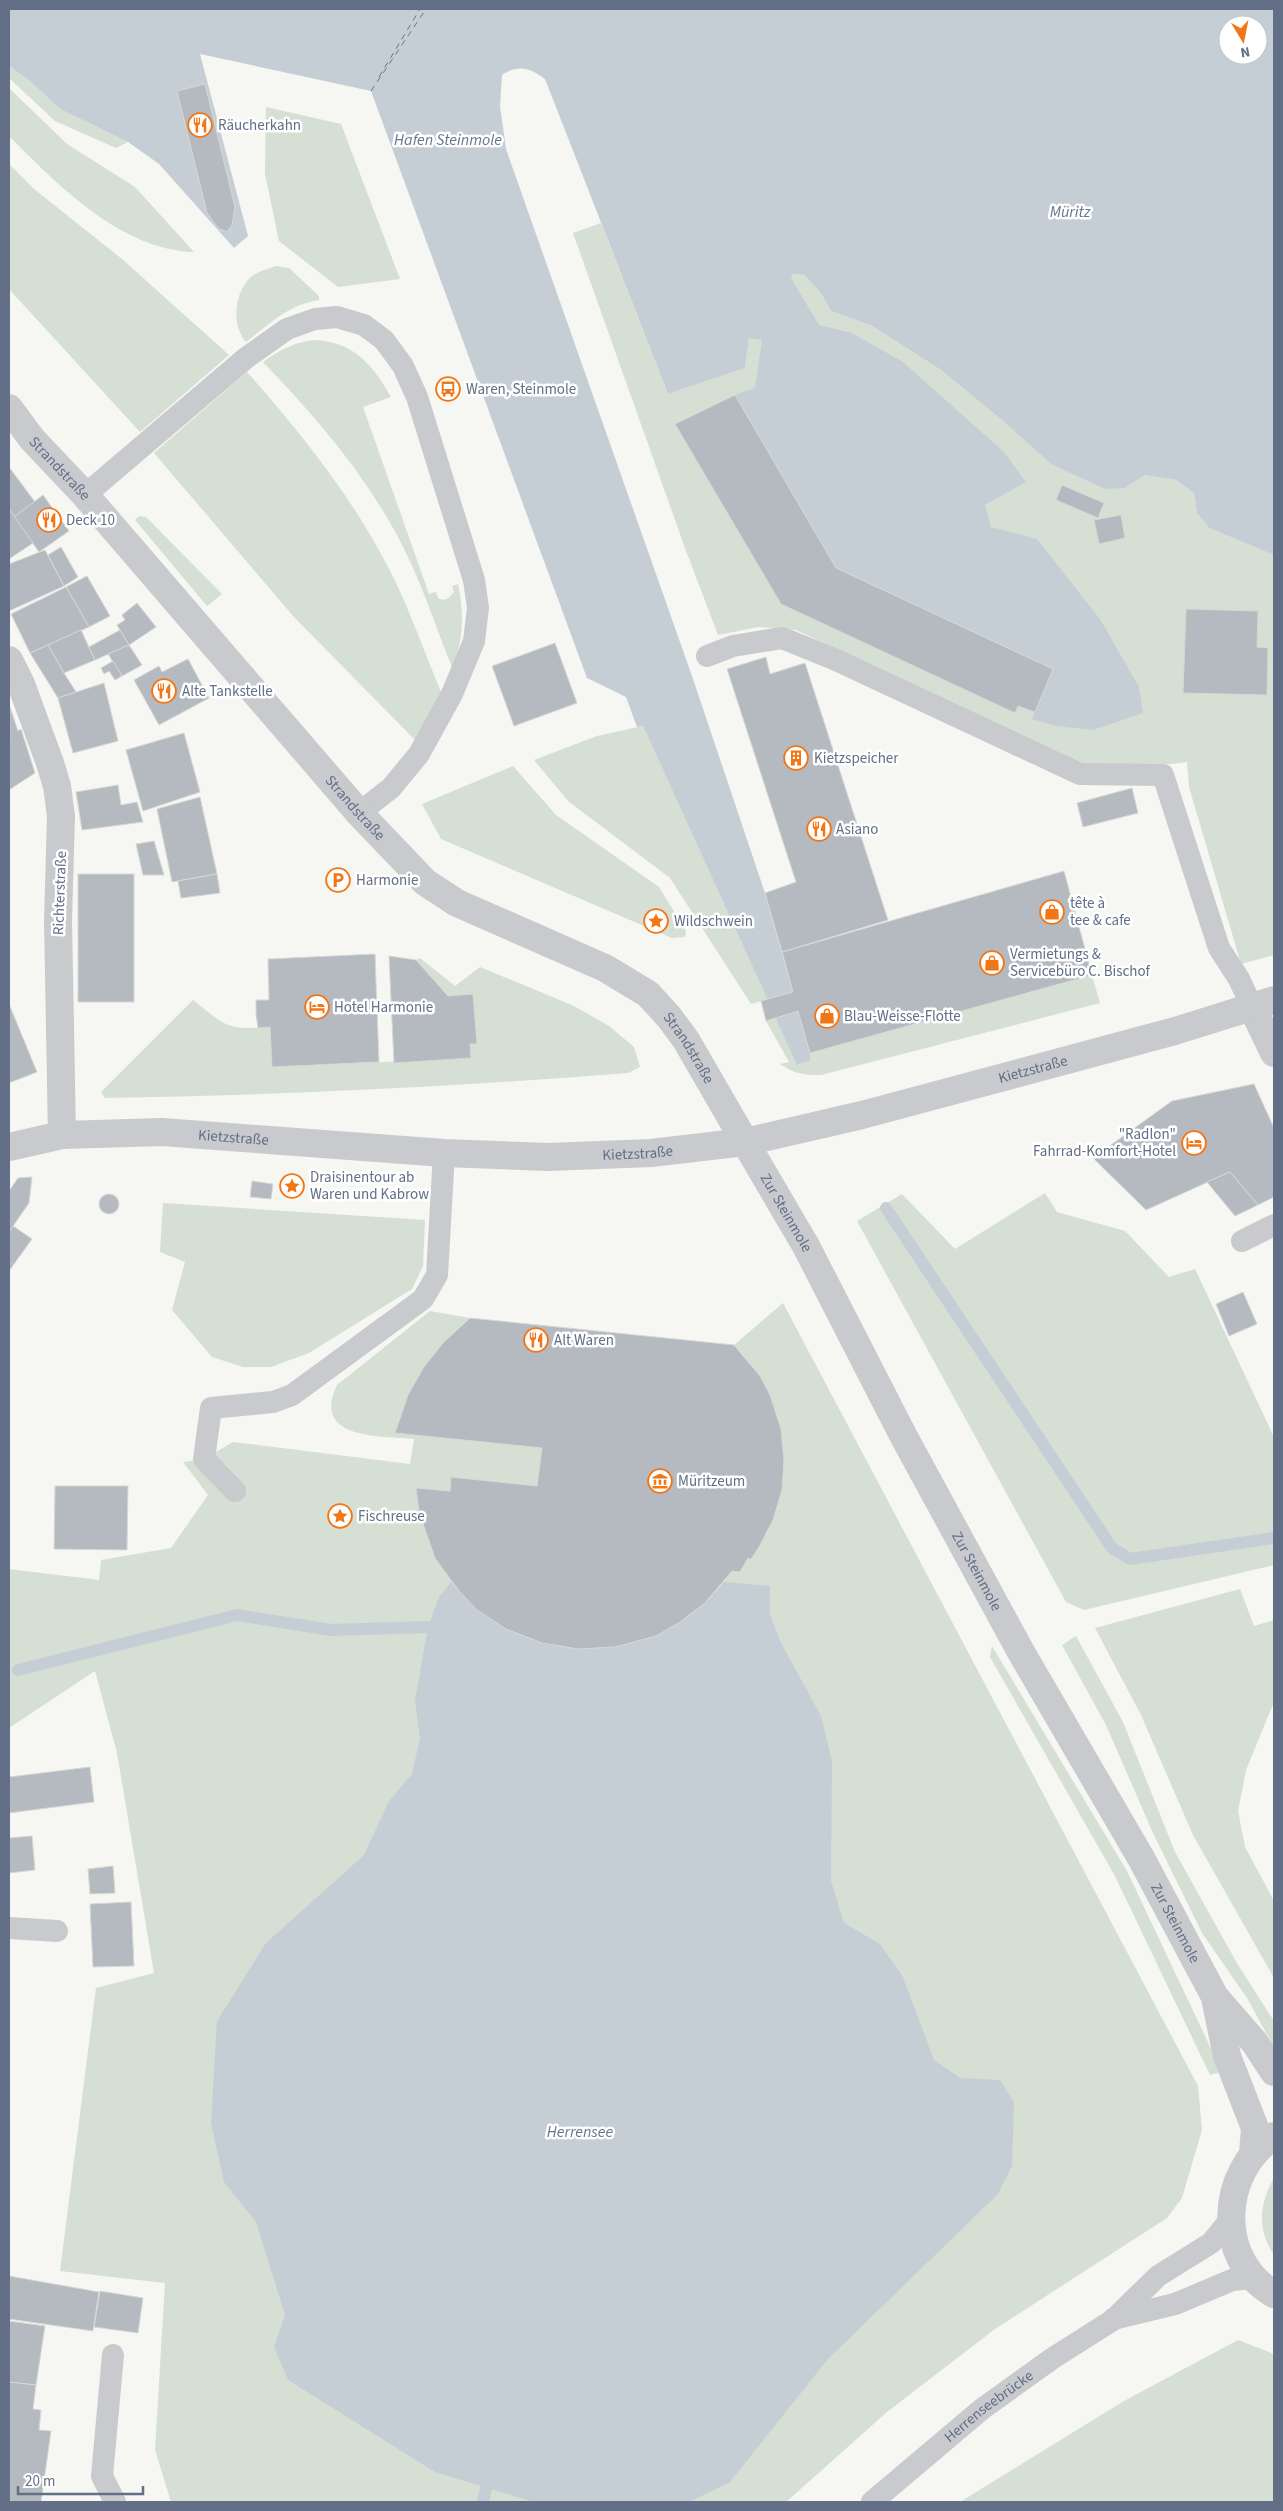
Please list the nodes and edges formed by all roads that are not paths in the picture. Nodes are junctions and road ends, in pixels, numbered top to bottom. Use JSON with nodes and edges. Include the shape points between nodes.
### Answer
{"nodes":[{"id":1,"x":9,"y":408,"type":"edge"},
{"id":2,"x":85,"y":494,"type":"junction"},
{"id":3,"x":707,"y":656,"type":"dead end"},
{"id":4,"x":9,"y":660,"type":"edge"},
{"id":5,"x":359,"y":813,"type":"junction"},
{"id":6,"x":1263,"y":1004,"type":"edge"},
{"id":7,"x":1274,"y":1053,"type":"edge"},
{"id":8,"x":62,"y":1135,"type":"junction"},
{"id":9,"x":745,"y":1142,"type":"junction"},
{"id":10,"x":9,"y":1147,"type":"edge"},
{"id":11,"x":444,"y":1152,"type":"junction"},
{"id":12,"x":1274,"y":1226,"type":"edge"},
{"id":13,"x":1242,"y":1240,"type":"dead end"},
{"id":14,"x":235,"y":1491,"type":"dead end"},
{"id":15,"x":9,"y":1928,"type":"edge"},
{"id":16,"x":57,"y":1932,"type":"dead end"},
{"id":17,"x":1215,"y":1997,"type":"junction"},
{"id":18,"x":1274,"y":2072,"type":"edge"},
{"id":19,"x":1274,"y":2136,"type":"edge"},
{"id":20,"x":1254,"y":2153,"type":"junction"},
{"id":21,"x":1230,"y":2220,"type":"junction"},
{"id":22,"x":1264,"y":2286,"type":"edge"},
{"id":23,"x":1112,"y":2320,"type":"junction"},
{"id":24,"x":113,"y":2355,"type":"dead end"},
{"id":25,"x":115,"y":2502,"type":"edge"},
{"id":26,"x":872,"y":2502,"type":"edge"}],
"edges":[{"from":1,"to":2,"type":"street","name":"Strandstraße","via":[[32,439]]},
{"from":2,"to":5,"type":"street","name":"Strandstraße"},
{"from":2,"to":5,"type":"lane","via":[[246,358],[288,329],[315,319],[338,317],[364,325],[384,340],[403,366],[417,397],[474,580],[478,608],[474,641],[452,694],[419,754],[391,788]]},
{"from":3,"to":6,"type":"lane","via":[[733,646],[782,638],[1080,774],[1163,775],[1219,948],[1239,979]]},
{"from":4,"to":8,"type":"street","name":"Richterstraße","via":[[50,763],[61,816],[58,921]]},
{"from":5,"to":9,"type":"street","name":"Strandstraße","via":[[424,882],[457,903],[605,968],[648,994],[686,1040]]},
{"from":6,"to":7,"type":"street"},
{"from":6,"to":9,"type":"street","name":"Kietzstraße","via":[[878,1111]]},
{"from":8,"to":10,"type":"street","name":"Kietzstraße"},
{"from":8,"to":11,"type":"street","name":"Kietzstraße","via":[[162,1132]]},
{"from":9,"to":11,"type":"street","name":"Kietzstraße","via":[[651,1153],[548,1157]]},
{"from":9,"to":17,"type":"street","name":"Zur Steinmole","via":[[806,1246],[1021,1652],[1141,1858]]},
{"from":11,"to":14,"type":"lane","via":[[437,1275],[423,1299],[292,1395],[273,1402],[211,1408],[204,1459]]},
{"from":12,"to":13,"type":"lane"},
{"from":15,"to":16,"type":"lane"},
{"from":17,"to":18,"type":"street","name":"Zur Steinmole","via":[[1256,2043]]},
{"from":17,"to":20,"type":"street","name":"Zur Steinmole","via":[[1227,2056],[1255,2128]]},
{"from":19,"to":20,"type":"street"},
{"from":20,"to":21,"type":"street","via":[[1240,2173],[1232,2196]]},
{"from":21,"to":22,"type":"street","via":[[1239,2254]]},
{"from":21,"to":23,"type":"lane","name":"Herrenseebrücke","via":[[1212,2243],[1158,2276]]},
{"from":22,"to":23,"type":"lane","name":"Herrenseebrücke","via":[[1232,2280],[1175,2304]]},
{"from":23,"to":26,"type":"lane","name":"Herrenseebrücke","via":[[982,2409]]},
{"from":24,"to":25,"type":"lane","via":[[102,2476]]}]}
